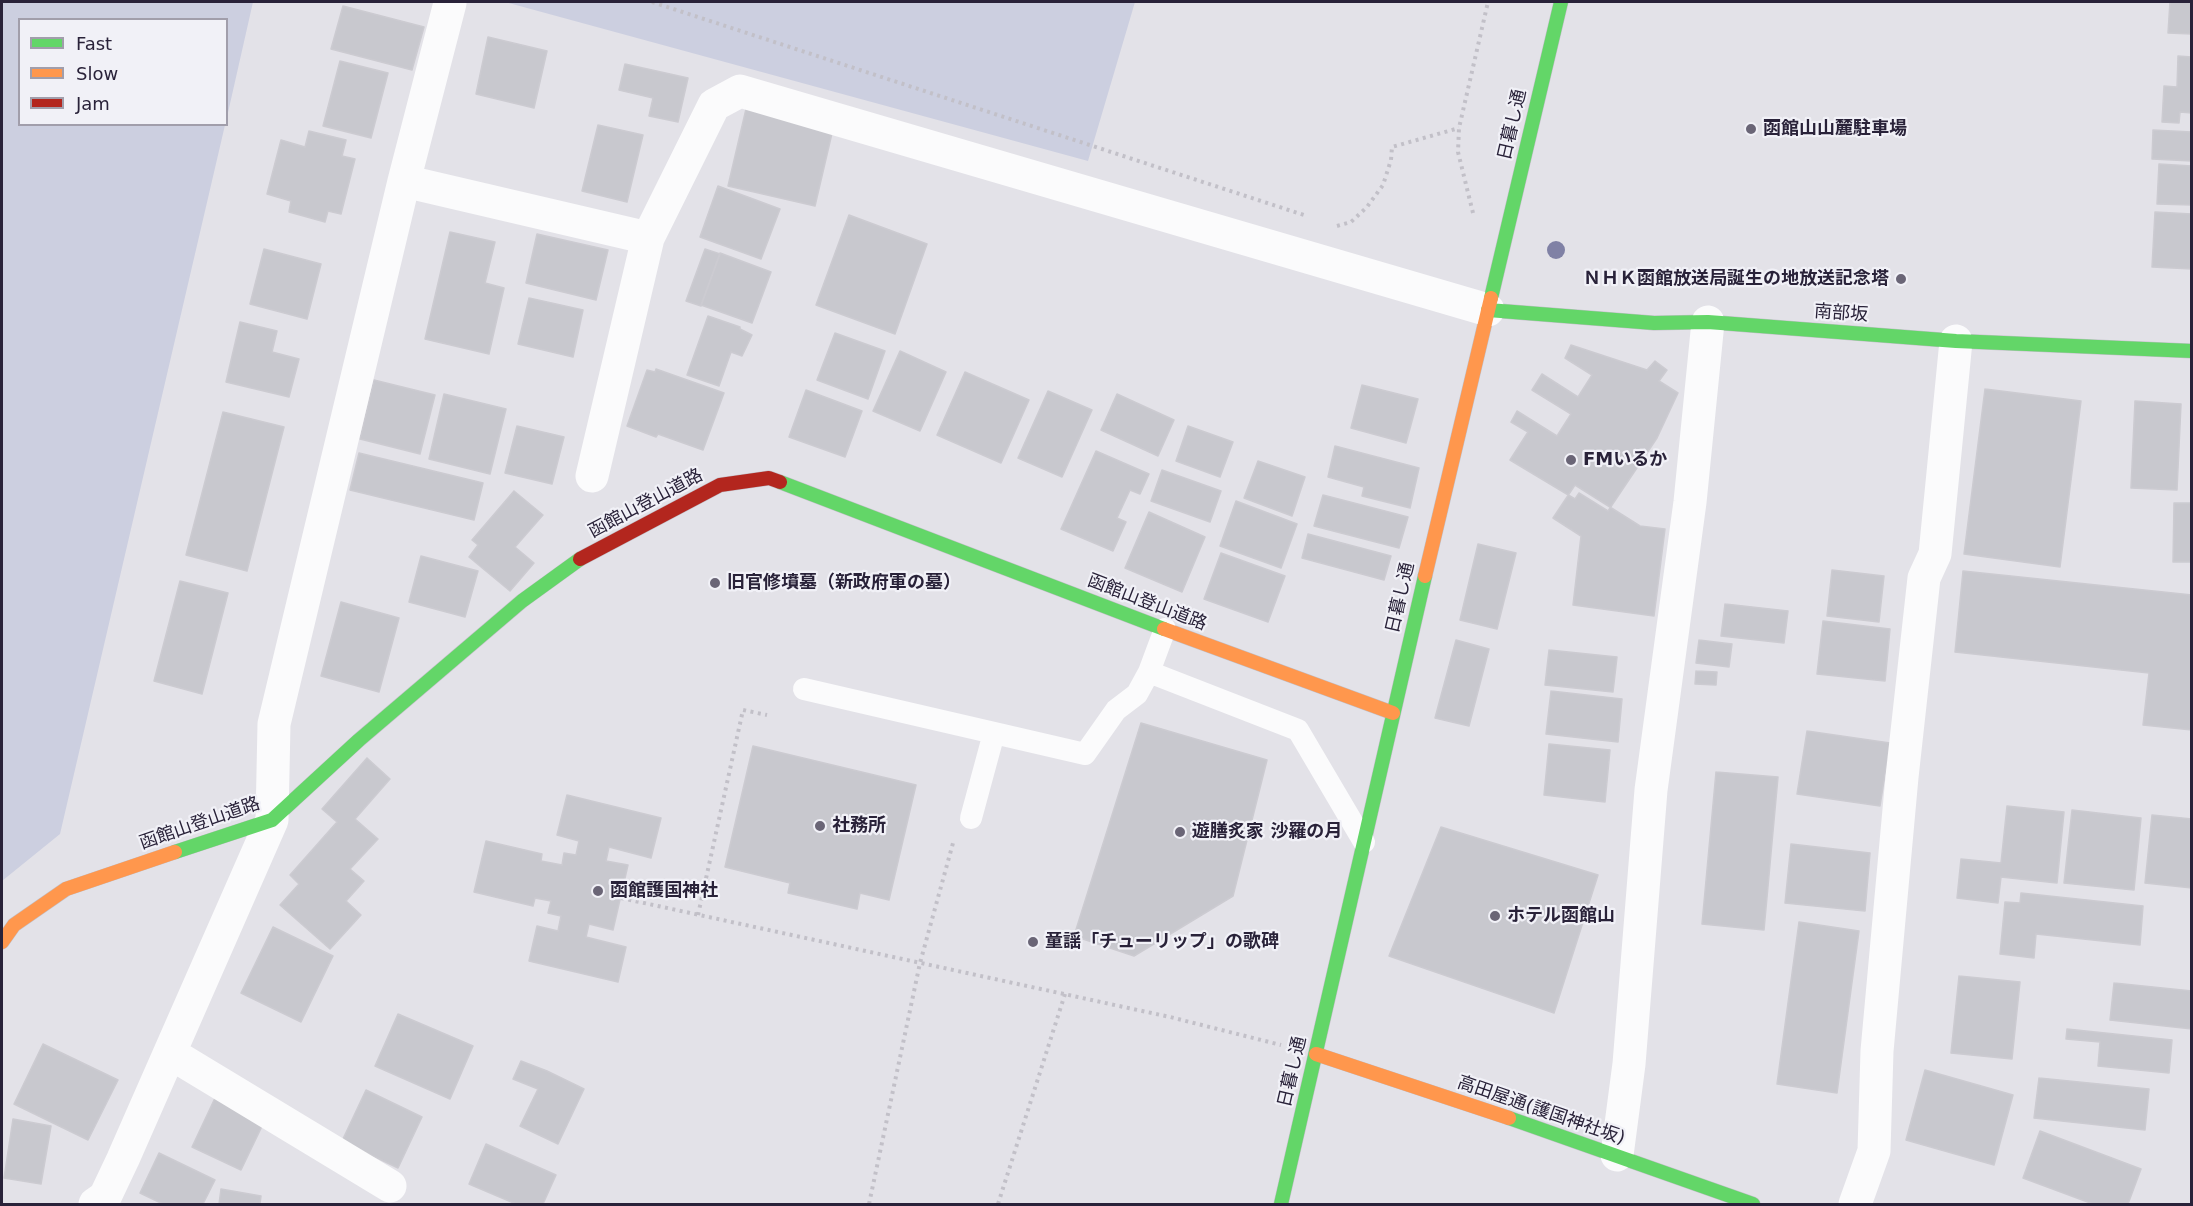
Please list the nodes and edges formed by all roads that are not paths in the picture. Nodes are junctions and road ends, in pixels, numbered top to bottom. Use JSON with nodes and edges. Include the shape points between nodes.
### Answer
{"nodes":[{"id":1,"x":1561,"y":2,"type":"edge"},
{"id":2,"x":450,"y":3,"type":"edge"},
{"id":3,"x":404,"y":181,"type":"junction"},
{"id":4,"x":648,"y":238,"type":"junction"},
{"id":5,"x":1488,"y":310,"type":"junction"},
{"id":6,"x":1708,"y":322,"type":"junction"},
{"id":7,"x":1956,"y":341,"type":"junction"},
{"id":8,"x":2192,"y":351,"type":"edge"},
{"id":9,"x":592,"y":476,"type":"dead end"},
{"id":10,"x":1165,"y":629,"type":"junction"},
{"id":11,"x":1149,"y":672,"type":"junction"},
{"id":12,"x":804,"y":688,"type":"dead end"},
{"id":13,"x":1393,"y":713,"type":"junction"},
{"id":14,"x":994,"y":733,"type":"junction"},
{"id":15,"x":971,"y":818,"type":"dead end"},
{"id":16,"x":272,"y":820,"type":"junction"},
{"id":17,"x":1364,"y":842,"type":"junction"},
{"id":18,"x":6,"y":932,"type":"edge"},
{"id":19,"x":170,"y":1053,"type":"junction"},
{"id":20,"x":1316,"y":1054,"type":"junction"},
{"id":21,"x":1617,"y":1155,"type":"junction"},
{"id":22,"x":390,"y":1186,"type":"dead end"},
{"id":23,"x":95,"y":1204,"type":"edge"},
{"id":24,"x":1281,"y":1204,"type":"edge"},
{"id":25,"x":1753,"y":1204,"type":"edge"},
{"id":26,"x":1855,"y":1204,"type":"edge"}],
"edges":[{"from":1,"to":5,"type":"main road","name":"日暮し通"},
{"from":2,"to":3,"type":"street"},
{"from":3,"to":4,"type":"street"},
{"from":3,"to":16,"type":"street","via":[[274,724]]},
{"from":4,"to":5,"type":"street","via":[[714,105],[740,92]]},
{"from":4,"to":9,"type":"street"},
{"from":5,"to":6,"type":"main road","name":"南部坂"},
{"from":5,"to":13,"type":"main road","name":"日暮し通"},
{"from":6,"to":7,"type":"main road","name":"南部坂"},
{"from":6,"to":21,"type":"street","via":[[1690,502],[1651,790],[1629,1064]]},
{"from":7,"to":8,"type":"main road","name":"南部坂"},
{"from":7,"to":26,"type":"street","via":[[1935,554],[1924,578],[1902,777],[1877,1051],[1874,1150]]},
{"from":10,"to":11,"type":"lane"},
{"from":10,"to":13,"type":"main road","name":"函館山登山道路"},
{"from":10,"to":16,"type":"main road","name":"函館山登山道路","via":[[769,478],[720,485],[571,564],[359,740]]},
{"from":11,"to":14,"type":"lane","via":[[1137,694],[1116,710],[1085,754]]},
{"from":11,"to":17,"type":"lane","via":[[1298,730]]},
{"from":12,"to":14,"type":"lane"},
{"from":13,"to":17,"type":"main road","name":"日暮し通"},
{"from":14,"to":15,"type":"lane"},
{"from":16,"to":18,"type":"main road","name":"函館山登山道路","via":[[66,889]]},
{"from":16,"to":19,"type":"street"},
{"from":17,"to":20,"type":"main road","name":"日暮し通"},
{"from":19,"to":22,"type":"street"},
{"from":19,"to":23,"type":"street","via":[[105,1197]]},
{"from":20,"to":21,"type":"main road","name":"高田屋通(護国神社坂)"},
{"from":20,"to":24,"type":"main road","name":"日暮し通"},
{"from":21,"to":25,"type":"main road","name":"高田屋通(護国神社坂)"}]}
